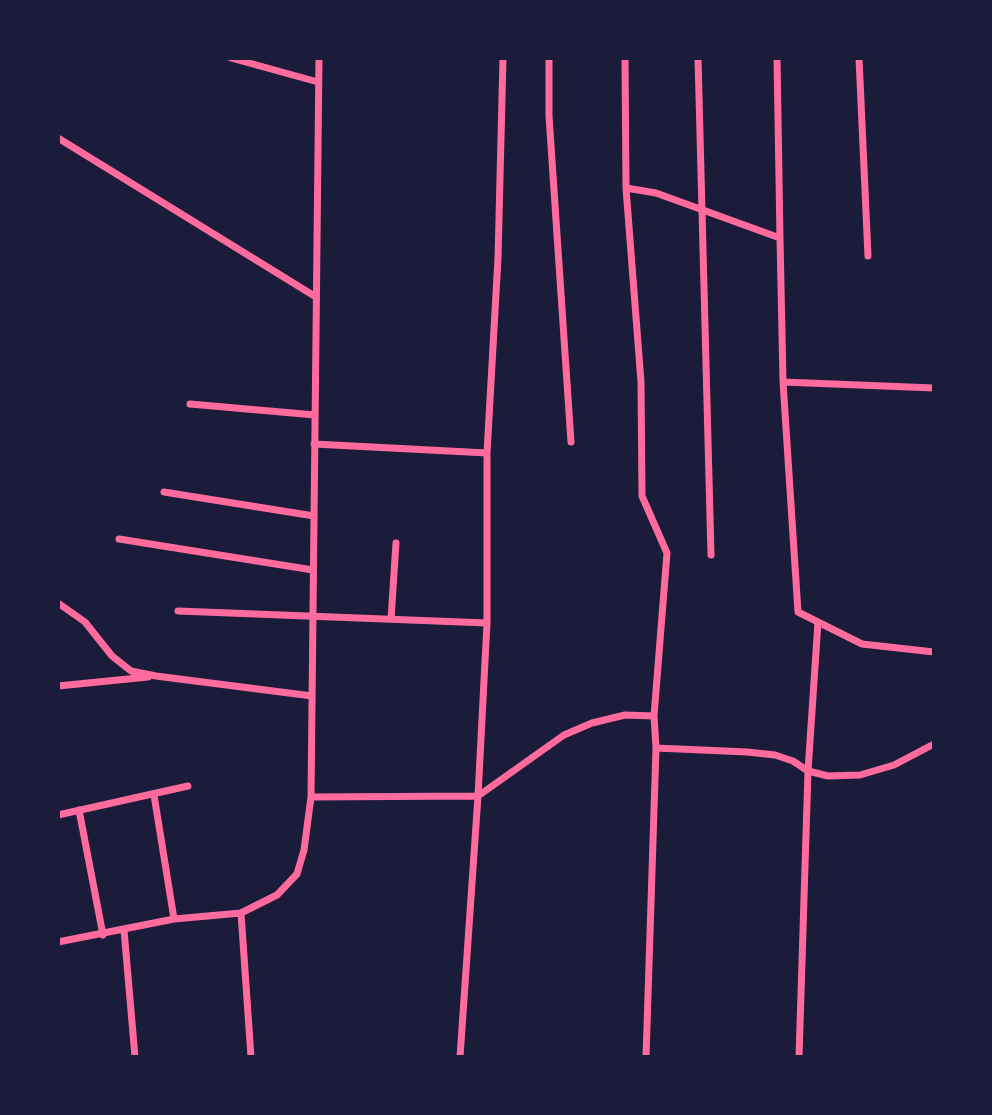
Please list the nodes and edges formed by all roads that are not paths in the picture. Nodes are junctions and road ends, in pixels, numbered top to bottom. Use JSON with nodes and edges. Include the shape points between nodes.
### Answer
{"nodes":[{"id":1,"x":231,"y":58,"type":"edge"},
{"id":2,"x":319,"y":58,"type":"edge"},
{"id":3,"x":503,"y":58,"type":"edge"},
{"id":4,"x":549,"y":58,"type":"edge"},
{"id":5,"x":625,"y":58,"type":"edge"},
{"id":6,"x":698,"y":58,"type":"edge"},
{"id":7,"x":777,"y":58,"type":"edge"},
{"id":8,"x":859,"y":58,"type":"edge"},
{"id":9,"x":318,"y":82,"type":"junction"},
{"id":10,"x":58,"y":138,"type":"edge"},
{"id":11,"x":626,"y":188,"type":"junction"},
{"id":12,"x":701,"y":210,"type":"junction"},
{"id":13,"x":780,"y":238,"type":"junction"},
{"id":14,"x":869,"y":256,"type":"dead end"},
{"id":15,"x":316,"y":298,"type":"junction"},
{"id":16,"x":783,"y":382,"type":"junction"},
{"id":17,"x":934,"y":387,"type":"edge"},
{"id":18,"x":190,"y":404,"type":"dead end"},
{"id":19,"x":315,"y":415,"type":"junction"},
{"id":20,"x":571,"y":442,"type":"dead end"},
{"id":21,"x":314,"y":444,"type":"junction"},
{"id":22,"x":487,"y":453,"type":"junction"},
{"id":23,"x":164,"y":492,"type":"dead end"},
{"id":24,"x":314,"y":516,"type":"junction"},
{"id":25,"x":120,"y":539,"type":"dead end"},
{"id":26,"x":396,"y":543,"type":"dead end"},
{"id":27,"x":711,"y":555,"type":"dead end"},
{"id":28,"x":313,"y":570,"type":"junction"},
{"id":29,"x":58,"y":603,"type":"edge"},
{"id":30,"x":178,"y":611,"type":"dead end"},
{"id":31,"x":313,"y":615,"type":"junction"},
{"id":32,"x":391,"y":619,"type":"junction"},
{"id":33,"x":818,"y":622,"type":"junction"},
{"id":34,"x":487,"y":623,"type":"junction"},
{"id":35,"x":934,"y":652,"type":"edge"},
{"id":36,"x":156,"y":676,"type":"junction"},
{"id":37,"x":58,"y":686,"type":"edge"},
{"id":38,"x":312,"y":696,"type":"junction"},
{"id":39,"x":654,"y":716,"type":"junction"},
{"id":40,"x":934,"y":744,"type":"edge"},
{"id":41,"x":656,"y":748,"type":"junction"},
{"id":42,"x":808,"y":771,"type":"junction"},
{"id":43,"x":188,"y":786,"type":"dead end"},
{"id":44,"x":154,"y":795,"type":"junction"},
{"id":45,"x":478,"y":796,"type":"junction"},
{"id":46,"x":311,"y":797,"type":"junction"},
{"id":47,"x":79,"y":810,"type":"junction"},
{"id":48,"x":58,"y":815,"type":"edge"},
{"id":49,"x":241,"y":913,"type":"junction"},
{"id":50,"x":174,"y":919,"type":"junction"},
{"id":51,"x":124,"y":930,"type":"junction"},
{"id":52,"x":103,"y":935,"type":"junction"},
{"id":53,"x":58,"y":942,"type":"edge"},
{"id":54,"x":135,"y":1057,"type":"edge"},
{"id":55,"x":251,"y":1057,"type":"edge"},
{"id":56,"x":460,"y":1057,"type":"edge"},
{"id":57,"x":646,"y":1057,"type":"edge"},
{"id":58,"x":799,"y":1057,"type":"edge"}],
"edges":[{"from":1,"to":9,"type":"street"},
{"from":2,"to":9,"type":"street"},
{"from":3,"to":22,"type":"street"},
{"from":4,"to":20,"type":"street"},
{"from":5,"to":11,"type":"street"},
{"from":6,"to":12,"type":"street"},
{"from":7,"to":13,"type":"street"},
{"from":8,"to":14,"type":"street"},
{"from":9,"to":15,"type":"street"},
{"from":10,"to":15,"type":"street"},
{"from":11,"to":12,"type":"street","via":[[656,193]]},
{"from":11,"to":39,"type":"street","via":[[642,382],[642,496],[667,553]]},
{"from":12,"to":13,"type":"street"},
{"from":12,"to":27,"type":"street"},
{"from":13,"to":16,"type":"street"},
{"from":15,"to":19,"type":"street"},
{"from":16,"to":17,"type":"street"},
{"from":16,"to":33,"type":"street","via":[[798,612]]},
{"from":18,"to":19,"type":"street"},
{"from":19,"to":21,"type":"street"},
{"from":21,"to":22,"type":"street"},
{"from":21,"to":24,"type":"street"},
{"from":22,"to":34,"type":"street"},
{"from":23,"to":24,"type":"street"},
{"from":24,"to":28,"type":"street"},
{"from":25,"to":28,"type":"street"},
{"from":26,"to":32,"type":"street"},
{"from":28,"to":31,"type":"street"},
{"from":29,"to":36,"type":"street","via":[[85,622],[111,656],[131,671]]},
{"from":30,"to":31,"type":"street"},
{"from":31,"to":32,"type":"street"},
{"from":31,"to":38,"type":"street"},
{"from":32,"to":34,"type":"street"},
{"from":33,"to":35,"type":"street","via":[[862,643]]},
{"from":33,"to":42,"type":"street"},
{"from":34,"to":45,"type":"street"},
{"from":36,"to":37,"type":"street"},
{"from":36,"to":38,"type":"street"},
{"from":38,"to":46,"type":"street"},
{"from":39,"to":41,"type":"street"},
{"from":39,"to":45,"type":"street","via":[[625,715],[564,735]]},
{"from":40,"to":42,"type":"street","via":[[894,765],[860,775]]},
{"from":41,"to":42,"type":"street","via":[[775,755]]},
{"from":41,"to":57,"type":"street"},
{"from":42,"to":58,"type":"street"},
{"from":43,"to":44,"type":"street"},
{"from":44,"to":47,"type":"street"},
{"from":44,"to":50,"type":"street"},
{"from":45,"to":46,"type":"street"},
{"from":45,"to":56,"type":"street"},
{"from":46,"to":49,"type":"street","via":[[297,874],[277,895]]},
{"from":47,"to":48,"type":"street"},
{"from":47,"to":52,"type":"street"},
{"from":49,"to":50,"type":"street"},
{"from":49,"to":55,"type":"street"},
{"from":50,"to":51,"type":"street"},
{"from":51,"to":52,"type":"street"},
{"from":51,"to":54,"type":"street"},
{"from":52,"to":53,"type":"street"}]}
